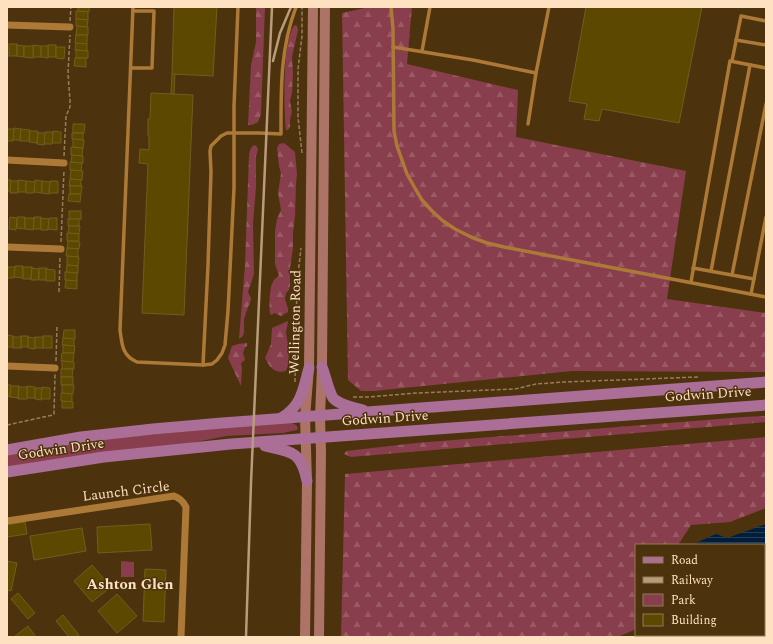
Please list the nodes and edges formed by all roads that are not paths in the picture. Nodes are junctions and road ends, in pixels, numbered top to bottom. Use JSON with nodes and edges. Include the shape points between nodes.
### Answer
{"nodes":[{"id":1,"x":238,"y":7,"type":"edge"},
{"id":2,"x":296,"y":7,"type":"edge"},
{"id":3,"x":313,"y":7,"type":"edge"},
{"id":4,"x":325,"y":7,"type":"edge"},
{"id":5,"x":391,"y":7,"type":"edge"},
{"id":6,"x":430,"y":7,"type":"edge"},
{"id":7,"x":549,"y":7,"type":"edge"},
{"id":8,"x":133,"y":9,"type":"edge"},
{"id":9,"x":766,"y":21,"type":"edge"},
{"id":10,"x":7,"y":25,"type":"edge"},
{"id":11,"x":70,"y":27,"type":"road end"},
{"id":12,"x":736,"y":40,"type":"junction"},
{"id":13,"x":766,"y":45,"type":"edge"},
{"id":14,"x":393,"y":46,"type":"junction"},
{"id":15,"x":422,"y":52,"type":"junction"},
{"id":16,"x":732,"y":61,"type":"junction"},
{"id":17,"x":750,"y":65,"type":"junction"},
{"id":18,"x":131,"y":68,"type":"junction"},
{"id":19,"x":766,"y":68,"type":"edge"},
{"id":20,"x":536,"y":73,"type":"junction"},
{"id":21,"x":766,"y":104,"type":"edge"},
{"id":22,"x":528,"y":124,"type":"dead end"},
{"id":23,"x":234,"y":133,"type":"junction"},
{"id":24,"x":7,"y":160,"type":"edge"},
{"id":25,"x":64,"y":163,"type":"road end"},
{"id":26,"x":766,"y":217,"type":"edge"},
{"id":27,"x":7,"y":247,"type":"edge"},
{"id":28,"x":61,"y":249,"type":"road end"},
{"id":29,"x":693,"y":268,"type":"junction"},
{"id":30,"x":711,"y":271,"type":"junction"},
{"id":31,"x":732,"y":275,"type":"junction"},
{"id":32,"x":754,"y":279,"type":"junction"},
{"id":33,"x":691,"y":282,"type":"junction"},
{"id":34,"x":751,"y":294,"type":"junction"},
{"id":35,"x":766,"y":297,"type":"edge"},
{"id":36,"x":203,"y":365,"type":"junction"},
{"id":37,"x":7,"y":366,"type":"edge"},
{"id":38,"x":322,"y":367,"type":"junction"},
{"id":39,"x":55,"y":368,"type":"dead end"},
{"id":40,"x":308,"y":368,"type":"junction"},
{"id":41,"x":766,"y":382,"type":"edge"},
{"id":42,"x":766,"y":405,"type":"edge"},
{"id":43,"x":372,"y":412,"type":"junction"},
{"id":44,"x":320,"y":416,"type":"junction"},
{"id":45,"x":305,"y":417,"type":"junction"},
{"id":46,"x":280,"y":419,"type":"junction"},
{"id":47,"x":321,"y":438,"type":"junction"},
{"id":48,"x":306,"y":439,"type":"junction"},
{"id":49,"x":253,"y":443,"type":"junction"},
{"id":50,"x":7,"y":450,"type":"edge"},
{"id":51,"x":7,"y":472,"type":"edge"},
{"id":52,"x":307,"y":481,"type":"junction"},
{"id":53,"x":7,"y":521,"type":"edge"},
{"id":54,"x":181,"y":637,"type":"edge"},
{"id":55,"x":305,"y":637,"type":"edge"},
{"id":56,"x":319,"y":637,"type":"edge"}],
"edges":[{"from":1,"to":23,"type":"lane"},
{"from":2,"to":23,"type":"lane","via":[[284,56],[280,101],[281,134]]},
{"from":3,"to":40,"type":"main road","name":"Wellington Road"},
{"from":4,"to":38,"type":"main road","name":"Wellington Road"},
{"from":5,"to":14,"type":"lane"},
{"from":6,"to":15,"type":"lane"},
{"from":7,"to":20,"type":"lane"},
{"from":8,"to":18,"type":"lane"},
{"from":8,"to":18,"type":"lane","via":[[154,11],[152,68]]},
{"from":9,"to":12,"type":"lane","via":[[741,16]]},
{"from":10,"to":11,"type":"street"},
{"from":12,"to":13,"type":"lane"},
{"from":12,"to":16,"type":"lane"},
{"from":14,"to":15,"type":"lane"},
{"from":14,"to":33,"type":"lane","via":[[394,122],[397,146],[407,174],[422,200],[443,221],[470,237],[487,243]]},
{"from":15,"to":20,"type":"lane"},
{"from":16,"to":17,"type":"lane"},
{"from":16,"to":29,"type":"lane"},
{"from":17,"to":19,"type":"lane"},
{"from":17,"to":30,"type":"lane"},
{"from":18,"to":36,"type":"lane","via":[[120,330],[124,352],[131,360],[137,362]]},
{"from":20,"to":22,"type":"lane"},
{"from":21,"to":31,"type":"lane"},
{"from":23,"to":36,"type":"lane","via":[[234,188],[225,345],[217,360],[212,364]]},
{"from":23,"to":36,"type":"lane","via":[[221,136],[211,146],[210,151],[212,172]]},
{"from":24,"to":25,"type":"street"},
{"from":26,"to":32,"type":"lane"},
{"from":27,"to":28,"type":"street"},
{"from":29,"to":30,"type":"lane"},
{"from":29,"to":33,"type":"lane"},
{"from":30,"to":31,"type":"lane"},
{"from":31,"to":32,"type":"lane"},
{"from":32,"to":34,"type":"lane"},
{"from":33,"to":34,"type":"lane"},
{"from":34,"to":35,"type":"lane"},
{"from":37,"to":39,"type":"street"},
{"from":38,"to":43,"type":"main road","via":[[332,396],[337,401]]},
{"from":38,"to":44,"type":"main road","name":"Wellington Road"},
{"from":40,"to":45,"type":"main road","name":"Wellington Road"},
{"from":40,"to":46,"type":"main road","via":[[299,400],[293,409]]},
{"from":41,"to":43,"type":"main road","name":"Godwin Drive"},
{"from":42,"to":47,"type":"main road","name":"Godwin Drive"},
{"from":43,"to":44,"type":"main road","name":"Godwin Drive"},
{"from":44,"to":45,"type":"main road","name":"Godwin Drive"},
{"from":44,"to":47,"type":"main road","name":"Wellington Road"},
{"from":45,"to":46,"type":"main road","name":"Godwin Drive"},
{"from":45,"to":48,"type":"main road","name":"Wellington Road"},
{"from":46,"to":50,"type":"main road","name":"Godwin Drive","via":[[81,437]]},
{"from":47,"to":48,"type":"main road","name":"Godwin Drive"},
{"from":47,"to":56,"type":"main road","name":"Wellington Road"},
{"from":48,"to":49,"type":"main road","name":"Godwin Drive"},
{"from":48,"to":52,"type":"main road","name":"Wellington Road"},
{"from":49,"to":51,"type":"main road","name":"Godwin Drive","via":[[104,457]]},
{"from":49,"to":52,"type":"main road","via":[[294,454],[303,465]]},
{"from":52,"to":55,"type":"main road","name":"Wellington Road"},
{"from":53,"to":54,"type":"street","name":"Launch Circle","via":[[178,497],[186,507]]}]}
